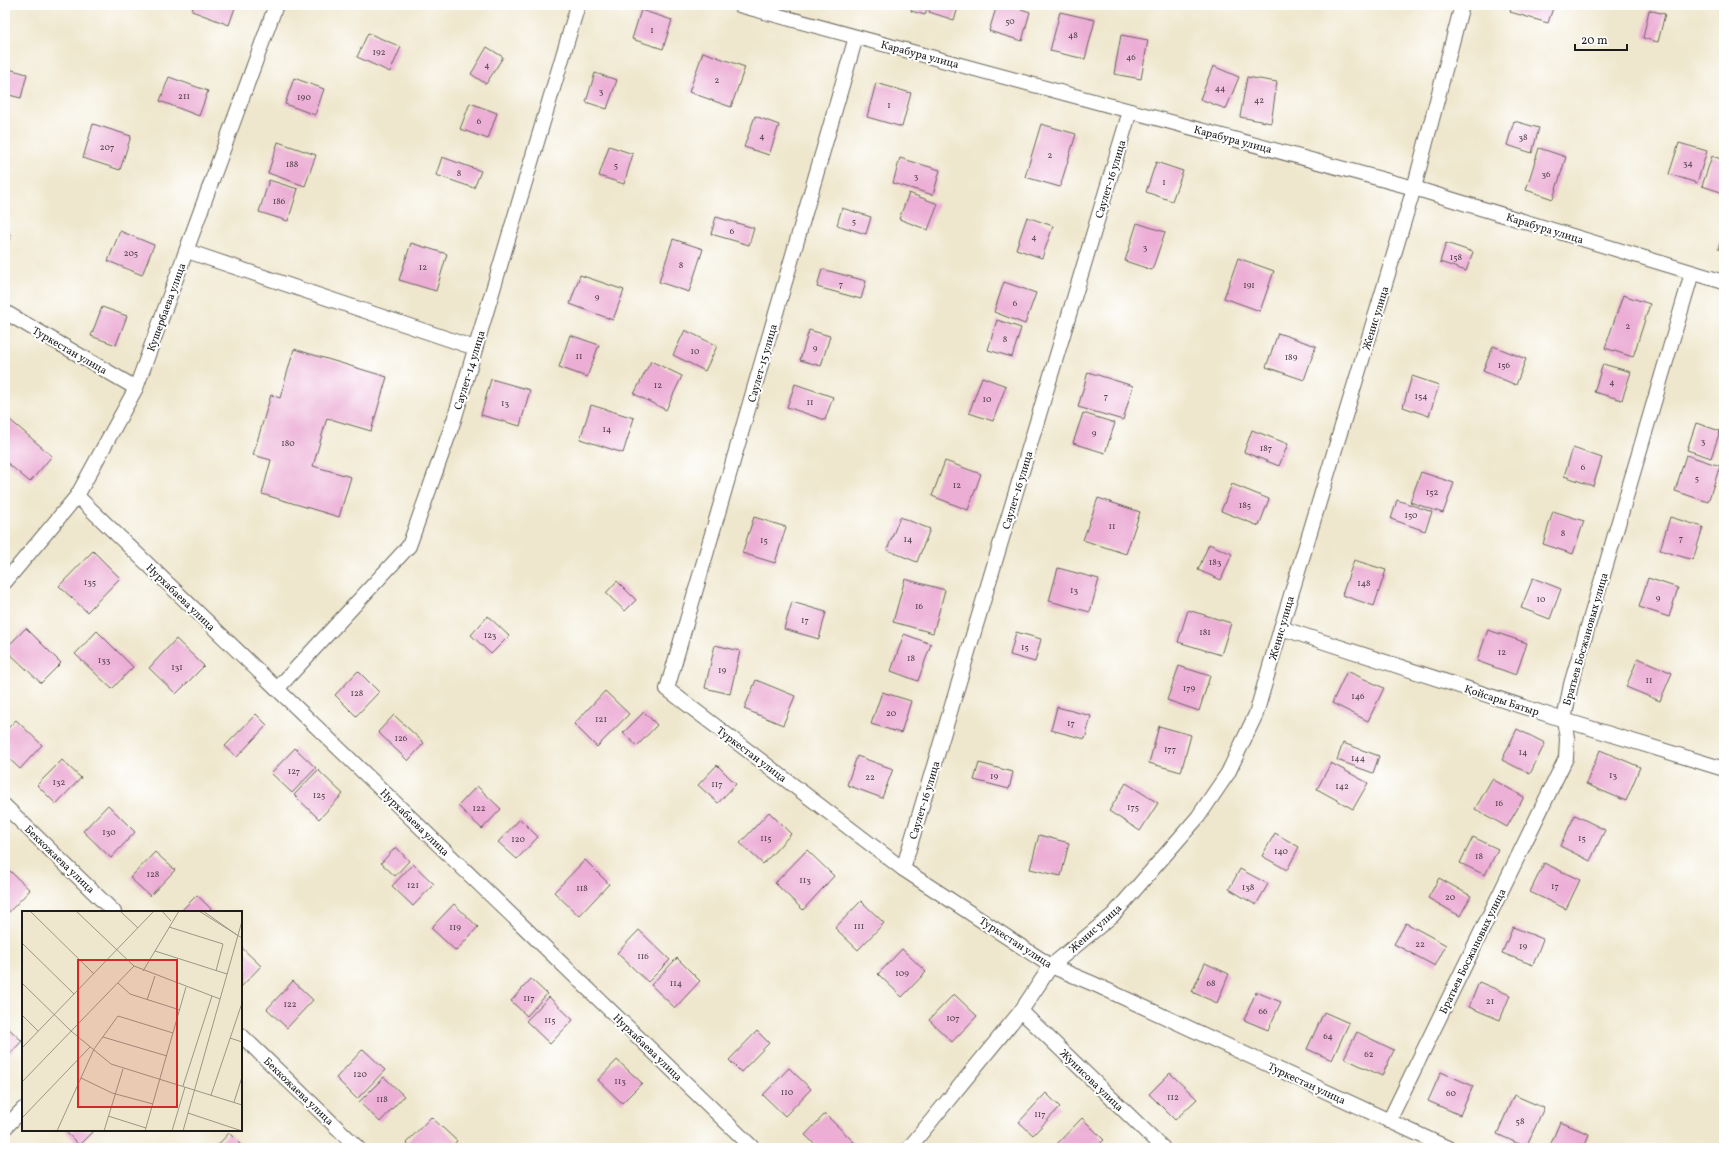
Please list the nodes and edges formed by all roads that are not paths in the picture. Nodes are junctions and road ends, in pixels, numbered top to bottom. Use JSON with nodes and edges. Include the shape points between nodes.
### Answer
{"nodes":[{"id":1,"x":276,"y":5,"type":"edge"},
{"id":2,"x":578,"y":5,"type":"edge"},
{"id":3,"x":739,"y":5,"type":"edge"},
{"id":4,"x":1462,"y":5,"type":"edge"},
{"id":5,"x":856,"y":37,"type":"junction"},
{"id":6,"x":1130,"y":111,"type":"junction"},
{"id":7,"x":1414,"y":188,"type":"junction"},
{"id":8,"x":187,"y":251,"type":"junction"},
{"id":9,"x":1692,"y":273,"type":"junction"},
{"id":10,"x":1724,"y":282,"type":"edge"},
{"id":11,"x":5,"y":312,"type":"edge"},
{"id":12,"x":475,"y":348,"type":"junction"},
{"id":13,"x":136,"y":388,"type":"junction"},
{"id":14,"x":77,"y":496,"type":"junction"},
{"id":15,"x":5,"y":582,"type":"edge"},
{"id":16,"x":1281,"y":628,"type":"junction"},
{"id":17,"x":277,"y":689,"type":"junction"},
{"id":18,"x":667,"y":689,"type":"joint"},
{"id":19,"x":1564,"y":720,"type":"junction"},
{"id":20,"x":1724,"y":769,"type":"edge"},
{"id":21,"x":5,"y":806,"type":"edge"},
{"id":22,"x":903,"y":868,"type":"junction"},
{"id":23,"x":113,"y":911,"type":"edge"},
{"id":24,"x":1051,"y":966,"type":"junction"},
{"id":25,"x":1021,"y":1011,"type":"junction"},
{"id":26,"x":242,"y":1036,"type":"edge"},
{"id":27,"x":22,"y":1110,"type":"edge"},
{"id":28,"x":1389,"y":1121,"type":"junction"},
{"id":29,"x":5,"y":1128,"type":"edge"},
{"id":30,"x":358,"y":1148,"type":"edge"},
{"id":31,"x":753,"y":1148,"type":"edge"},
{"id":32,"x":909,"y":1148,"type":"edge"},
{"id":33,"x":1163,"y":1148,"type":"edge"},
{"id":34,"x":1448,"y":1148,"type":"edge"}],
"edges":[{"from":1,"to":8,"type":"street","name":"Кушербаева улица"},
{"from":2,"to":12,"type":"street","name":"Саулет-14 улица"},
{"from":3,"to":5,"type":"street","name":"Карабура улица"},
{"from":4,"to":7,"type":"street","name":"Женис улица"},
{"from":5,"to":6,"type":"street","name":"Карабура улица"},
{"from":5,"to":18,"type":"street","name":"Саулет-15 улица"},
{"from":6,"to":7,"type":"street","name":"Карабура улица"},
{"from":6,"to":22,"type":"street","name":"Саулет-16 улица"},
{"from":7,"to":9,"type":"street","name":"Карабура улица"},
{"from":7,"to":16,"type":"street","name":"Женис улица"},
{"from":8,"to":12,"type":"street"},
{"from":8,"to":13,"type":"street","name":"Кушербаева улица"},
{"from":9,"to":10,"type":"street","name":"Карабура улица"},
{"from":9,"to":19,"type":"street","name":"Братьев Босжановых улица","via":[[1571,684]]},
{"from":11,"to":13,"type":"street","name":"Туркестан улица"},
{"from":12,"to":17,"type":"street","name":"Саулет-14 улица","via":[[454,420],[409,546]]},
{"from":13,"to":14,"type":"street","name":"Кушербаева улица"},
{"from":14,"to":15,"type":"street","name":"Кушербаева улица"},
{"from":14,"to":17,"type":"street","name":"Нурхабаева улица"},
{"from":16,"to":19,"type":"street","name":"Қойсары Батыр"},
{"from":16,"to":24,"type":"street","name":"Женис улица","via":[[1256,714],[1228,773],[1198,816],[1113,915]]},
{"from":17,"to":31,"type":"street","name":"Нурхабаева улица"},
{"from":18,"to":22,"type":"street","name":"Туркестан улица"},
{"from":19,"to":20,"type":"street","name":"Қойсары Батыр"},
{"from":19,"to":28,"type":"street","name":"Братьев Босжановых улица","via":[[1568,738],[1566,758]]},
{"from":21,"to":23,"type":"street","name":"Беккожаева улица"},
{"from":22,"to":24,"type":"street","name":"Туркестан улица"},
{"from":24,"to":25,"type":"street","name":"Женис улица"},
{"from":24,"to":28,"type":"street","name":"Туркестан улица"},
{"from":25,"to":32,"type":"street","name":"Женис улица"},
{"from":25,"to":33,"type":"street","name":"Жунисова улица"},
{"from":26,"to":30,"type":"street","name":"Беккожаева улица"},
{"from":27,"to":29,"type":"street"},
{"from":28,"to":34,"type":"street","name":"Туркестан улица"}]}
